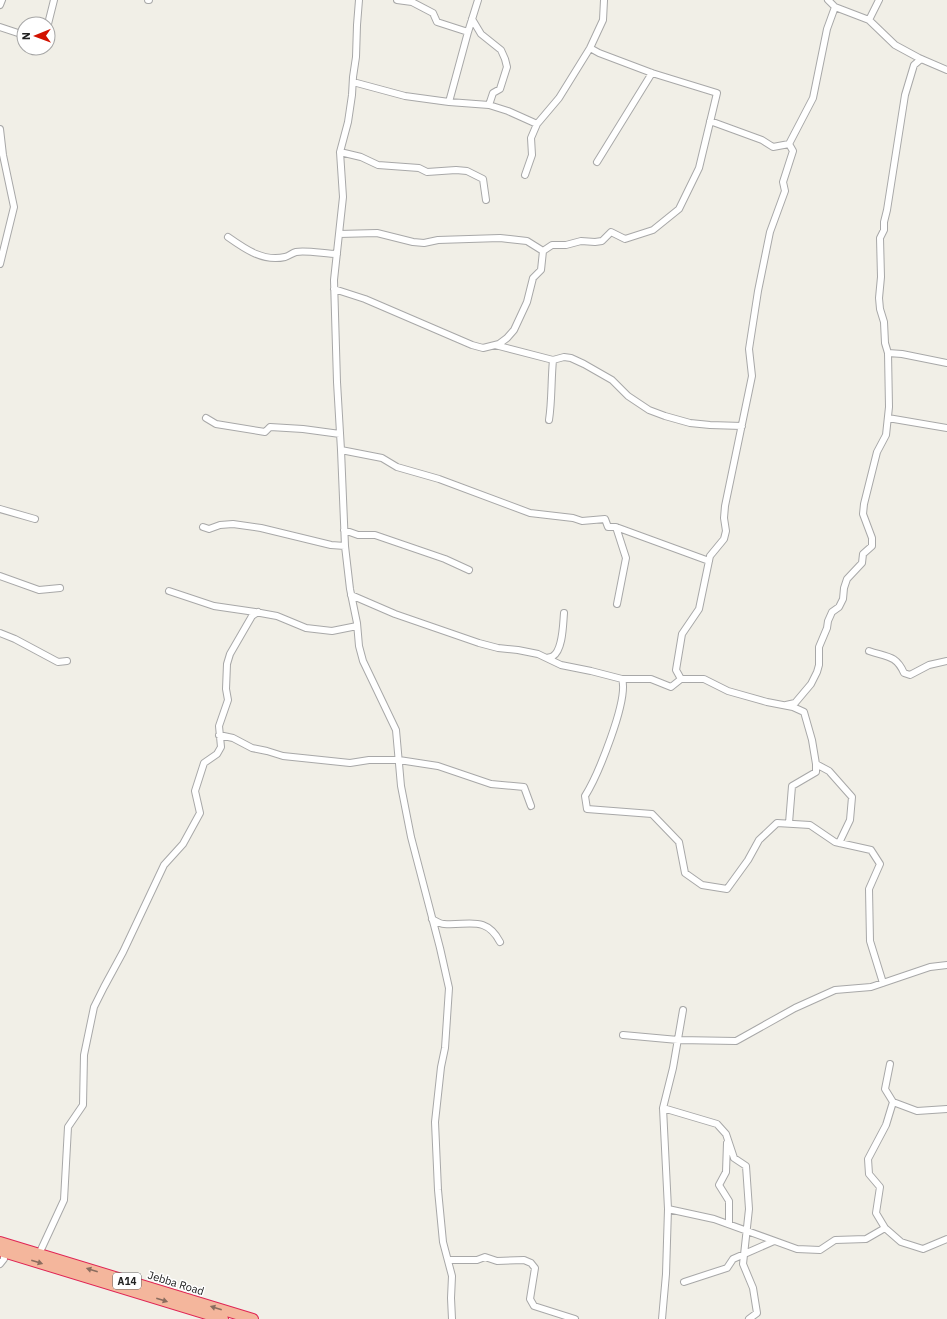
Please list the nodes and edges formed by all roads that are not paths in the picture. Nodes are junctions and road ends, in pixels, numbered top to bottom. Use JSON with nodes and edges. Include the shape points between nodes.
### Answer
{"nodes":[{"id":1,"x":2,"y":0,"type":"edge"},
{"id":2,"x":54,"y":0,"type":"edge"},
{"id":3,"x":359,"y":0,"type":"edge"},
{"id":4,"x":397,"y":0,"type":"edge"},
{"id":5,"x":478,"y":0,"type":"edge"},
{"id":6,"x":604,"y":0,"type":"edge"},
{"id":7,"x":828,"y":0,"type":"edge"},
{"id":8,"x":878,"y":0,"type":"edge"},
{"id":9,"x":0,"y":5,"type":"edge"},
{"id":10,"x":835,"y":7,"type":"junction"},
{"id":11,"x":50,"y":16,"type":"edge"},
{"id":12,"x":472,"y":19,"type":"junction"},
{"id":13,"x":869,"y":20,"type":"junction"},
{"id":14,"x":0,"y":27,"type":"edge"},
{"id":15,"x":16,"y":32,"type":"edge"},
{"id":16,"x":468,"y":32,"type":"junction"},
{"id":17,"x":590,"y":48,"type":"junction"},
{"id":18,"x":921,"y":59,"type":"junction"},
{"id":19,"x":947,"y":70,"type":"edge"},
{"id":20,"x":652,"y":73,"type":"junction"},
{"id":21,"x":353,"y":82,"type":"junction"},
{"id":22,"x":449,"y":102,"type":"junction"},
{"id":23,"x":489,"y":105,"type":"junction"},
{"id":24,"x":710,"y":121,"type":"junction"},
{"id":25,"x":536,"y":124,"type":"junction"},
{"id":26,"x":0,"y":129,"type":"edge"},
{"id":27,"x":789,"y":144,"type":"junction"},
{"id":28,"x":340,"y":152,"type":"junction"},
{"id":29,"x":597,"y":162,"type":"dead end"},
{"id":30,"x":525,"y":175,"type":"dead end"},
{"id":31,"x":486,"y":200,"type":"dead end"},
{"id":32,"x":339,"y":234,"type":"junction"},
{"id":33,"x":228,"y":237,"type":"dead end"},
{"id":34,"x":543,"y":251,"type":"junction"},
{"id":35,"x":337,"y":254,"type":"junction"},
{"id":36,"x":0,"y":264,"type":"edge"},
{"id":37,"x":334,"y":289,"type":"junction"},
{"id":38,"x":495,"y":345,"type":"junction"},
{"id":39,"x":888,"y":353,"type":"junction"},
{"id":40,"x":553,"y":360,"type":"junction"},
{"id":41,"x":947,"y":363,"type":"edge"},
{"id":42,"x":206,"y":418,"type":"dead end"},
{"id":43,"x":888,"y":418,"type":"junction"},
{"id":44,"x":549,"y":420,"type":"dead end"},
{"id":45,"x":742,"y":426,"type":"junction"},
{"id":46,"x":947,"y":428,"type":"edge"},
{"id":47,"x":340,"y":434,"type":"junction"},
{"id":48,"x":342,"y":450,"type":"junction"},
{"id":49,"x":0,"y":509,"type":"edge"},
{"id":50,"x":35,"y":519,"type":"dead end"},
{"id":51,"x":203,"y":527,"type":"dead end"},
{"id":52,"x":616,"y":527,"type":"junction"},
{"id":53,"x":344,"y":530,"type":"junction"},
{"id":54,"x":345,"y":546,"type":"junction"},
{"id":55,"x":709,"y":561,"type":"junction"},
{"id":56,"x":469,"y":570,"type":"dead end"},
{"id":57,"x":0,"y":576,"type":"edge"},
{"id":58,"x":60,"y":588,"type":"dead end"},
{"id":59,"x":169,"y":591,"type":"dead end"},
{"id":60,"x":351,"y":595,"type":"junction"},
{"id":61,"x":617,"y":604,"type":"dead end"},
{"id":62,"x":240,"y":610,"type":"junction"},
{"id":63,"x":258,"y":612,"type":"junction"},
{"id":64,"x":564,"y":613,"type":"dead end"},
{"id":65,"x":248,"y":623,"type":"junction"},
{"id":66,"x":357,"y":626,"type":"junction"},
{"id":67,"x":0,"y":633,"type":"edge"},
{"id":68,"x":870,"y":651,"type":"dead end"},
{"id":69,"x":547,"y":658,"type":"junction"},
{"id":70,"x":67,"y":661,"type":"dead end"},
{"id":71,"x":947,"y":661,"type":"edge"},
{"id":72,"x":622,"y":679,"type":"junction"},
{"id":73,"x":682,"y":679,"type":"junction"},
{"id":74,"x":786,"y":705,"type":"junction"},
{"id":75,"x":220,"y":735,"type":"junction"},
{"id":76,"x":399,"y":760,"type":"junction"},
{"id":77,"x":816,"y":764,"type":"junction"},
{"id":78,"x":531,"y":806,"type":"dead end"},
{"id":79,"x":789,"y":823,"type":"junction"},
{"id":80,"x":839,"y":843,"type":"junction"},
{"id":81,"x":432,"y":919,"type":"junction"},
{"id":82,"x":500,"y":942,"type":"dead end"},
{"id":83,"x":947,"y":965,"type":"edge"},
{"id":84,"x":883,"y":983,"type":"junction"},
{"id":85,"x":683,"y":1010,"type":"dead end"},
{"id":86,"x":623,"y":1035,"type":"dead end"},
{"id":87,"x":678,"y":1040,"type":"junction"},
{"id":88,"x":890,"y":1064,"type":"dead end"},
{"id":89,"x":893,"y":1102,"type":"junction"},
{"id":90,"x":663,"y":1108,"type":"junction"},
{"id":91,"x":947,"y":1109,"type":"edge"},
{"id":92,"x":727,"y":1138,"type":"junction"},
{"id":93,"x":668,"y":1210,"type":"junction"},
{"id":94,"x":729,"y":1224,"type":"junction"},
{"id":95,"x":885,"y":1228,"type":"junction"},
{"id":96,"x":746,"y":1231,"type":"junction"},
{"id":97,"x":947,"y":1239,"type":"edge"},
{"id":98,"x":774,"y":1241,"type":"junction"},
{"id":99,"x":0,"y":1242,"type":"edge"},
{"id":100,"x":2,"y":1252,"type":"edge"},
{"id":101,"x":39,"y":1254,"type":"junction"},
{"id":102,"x":744,"y":1255,"type":"junction"},
{"id":103,"x":448,"y":1260,"type":"junction"},
{"id":104,"x":0,"y":1264,"type":"edge"},
{"id":105,"x":684,"y":1282,"type":"dead end"},
{"id":106,"x":223,"y":1319,"type":"edge"},
{"id":107,"x":253,"y":1319,"type":"edge"},
{"id":108,"x":452,"y":1319,"type":"edge"},
{"id":109,"x":575,"y":1319,"type":"edge"},
{"id":110,"x":662,"y":1319,"type":"edge"},
{"id":111,"x":749,"y":1319,"type":"edge"}],
"edges":[{"from":1,"to":9,"type":"street"},
{"from":2,"to":11,"type":"street"},
{"from":3,"to":21,"type":"street"},
{"from":4,"to":16,"type":"street","via":[[412,2],[433,13],[437,22]]},
{"from":5,"to":12,"type":"street"},
{"from":6,"to":17,"type":"street","via":[[603,20]]},
{"from":7,"to":10,"type":"street"},
{"from":8,"to":13,"type":"street"},
{"from":10,"to":13,"type":"street"},
{"from":10,"to":27,"type":"street","via":[[827,29],[813,98]]},
{"from":12,"to":16,"type":"street"},
{"from":12,"to":23,"type":"street","via":[[481,34],[501,50],[506,59],[507,68],[502,84],[494,93]]},
{"from":13,"to":18,"type":"street","via":[[895,45]]},
{"from":14,"to":15,"type":"street"},
{"from":16,"to":22,"type":"street"},
{"from":17,"to":20,"type":"street"},
{"from":17,"to":25,"type":"street","via":[[558,98]]},
{"from":18,"to":19,"type":"street"},
{"from":18,"to":39,"type":"street","via":[[914,64],[904,95],[884,230],[880,238],[879,298]]},
{"from":20,"to":24,"type":"street","via":[[717,93]]},
{"from":20,"to":29,"type":"street"},
{"from":21,"to":22,"type":"street","via":[[405,96]]},
{"from":21,"to":28,"type":"street","via":[[348,122]]},
{"from":22,"to":23,"type":"street"},
{"from":23,"to":25,"type":"street"},
{"from":24,"to":27,"type":"street","via":[[762,140],[773,147]]},
{"from":24,"to":34,"type":"street","via":[[699,168],[679,209],[670,217],[653,230],[625,239],[611,232],[602,240],[595,242],[552,245]]},
{"from":25,"to":30,"type":"street","via":[[531,138],[532,155]]},
{"from":26,"to":36,"type":"street","via":[[14,207]]},
{"from":27,"to":45,"type":"street","via":[[793,150],[783,182],[785,191],[770,232],[758,291],[750,349],[752,376]]},
{"from":28,"to":31,"type":"street","via":[[361,157],[378,165],[419,168],[427,172],[467,171],[483,179]]},
{"from":28,"to":32,"type":"street","via":[[343,197]]},
{"from":32,"to":34,"type":"street","via":[[377,232],[424,243],[438,240],[500,238],[527,241]]},
{"from":32,"to":35,"type":"street"},
{"from":33,"to":35,"type":"street","via":[[262,257],[285,257],[297,252]]},
{"from":34,"to":38,"type":"street","via":[[541,270],[533,278],[527,302],[514,330]]},
{"from":35,"to":37,"type":"street"},
{"from":37,"to":38,"type":"street","via":[[365,298],[472,345],[483,348]]},
{"from":37,"to":47,"type":"street"},
{"from":38,"to":40,"type":"street"},
{"from":39,"to":41,"type":"street"},
{"from":39,"to":43,"type":"street"},
{"from":40,"to":44,"type":"street"},
{"from":40,"to":45,"type":"street","via":[[571,358],[584,364],[612,380],[628,396],[649,410],[665,416],[710,426]]},
{"from":42,"to":47,"type":"street","via":[[216,424],[265,432],[270,427]]},
{"from":43,"to":46,"type":"street"},
{"from":43,"to":74,"type":"street","via":[[886,435],[877,452],[864,504],[863,514],[872,538],[872,546],[864,554],[862,563],[847,579],[843,599],[828,621],[819,647],[819,665],[811,684],[795,703]]},
{"from":45,"to":55,"type":"street","via":[[725,506],[726,531],[724,539]]},
{"from":47,"to":48,"type":"street"},
{"from":48,"to":52,"type":"street","via":[[382,458],[397,468],[439,479],[530,513],[582,521],[606,519],[608,527]]},
{"from":48,"to":53,"type":"street"},
{"from":49,"to":50,"type":"street"},
{"from":51,"to":54,"type":"street","via":[[209,529],[233,524]]},
{"from":52,"to":55,"type":"street"},
{"from":52,"to":61,"type":"street","via":[[626,558]]},
{"from":53,"to":54,"type":"street"},
{"from":53,"to":56,"type":"street","via":[[375,535]]},
{"from":54,"to":60,"type":"street"},
{"from":55,"to":73,"type":"street","via":[[699,609],[682,634],[676,670]]},
{"from":57,"to":58,"type":"street","via":[[39,590]]},
{"from":59,"to":62,"type":"street","via":[[214,606]]},
{"from":60,"to":66,"type":"street"},
{"from":60,"to":69,"type":"street","via":[[395,614],[479,643]]},
{"from":62,"to":63,"type":"street"},
{"from":62,"to":65,"type":"street"},
{"from":63,"to":65,"type":"street"},
{"from":63,"to":66,"type":"street","via":[[277,616],[306,628],[332,631]]},
{"from":64,"to":69,"type":"street","via":[[560,646],[554,656]]},
{"from":65,"to":75,"type":"street","via":[[227,664],[228,700],[219,726]]},
{"from":66,"to":76,"type":"street","via":[[363,661],[396,730]]},
{"from":67,"to":70,"type":"street","via":[[58,662]]},
{"from":68,"to":71,"type":"street","via":[[896,659],[904,673],[910,675],[929,665]]},
{"from":69,"to":72,"type":"street","via":[[561,665]]},
{"from":72,"to":73,"type":"street","via":[[651,679],[671,687]]},
{"from":72,"to":79,"type":"street","via":[[622,696],[608,748],[585,796],[587,809],[652,814],[679,842],[685,873],[702,885],[727,890],[759,840],[777,823]]},
{"from":73,"to":74,"type":"street","via":[[704,679],[728,691]]},
{"from":74,"to":77,"type":"street","via":[[804,712]]},
{"from":75,"to":76,"type":"street","via":[[233,738],[252,748],[282,756],[350,763]]},
{"from":75,"to":101,"type":"street","via":[[221,747],[217,754],[204,763],[196,791],[200,813],[183,844],[164,865],[127,945],[94,1007],[84,1055],[83,1105],[68,1127],[64,1200]]},
{"from":76,"to":78,"type":"street","via":[[438,766],[491,784],[524,787]]},
{"from":76,"to":81,"type":"street","via":[[410,837]]},
{"from":77,"to":79,"type":"street","via":[[816,772],[792,786]]},
{"from":77,"to":80,"type":"street","via":[[829,771],[852,797],[850,820]]},
{"from":79,"to":80,"type":"street","via":[[810,824]]},
{"from":80,"to":84,"type":"street","via":[[871,850],[880,864],[869,889],[870,941]]},
{"from":81,"to":82,"type":"street","via":[[442,924],[473,923],[485,926],[495,932]]},
{"from":81,"to":103,"type":"street","via":[[449,988],[445,1048],[440,1067],[435,1122],[440,1212]]},
{"from":83,"to":84,"type":"street","via":[[930,967]]},
{"from":84,"to":87,"type":"street","via":[[871,987],[835,990],[795,1008],[736,1041]]},
{"from":85,"to":87,"type":"street"},
{"from":86,"to":87,"type":"street"},
{"from":87,"to":90,"type":"street"},
{"from":88,"to":89,"type":"street","via":[[885,1089]]},
{"from":89,"to":91,"type":"street","via":[[917,1111]]},
{"from":89,"to":95,"type":"street","via":[[886,1125],[868,1159],[869,1174],[880,1186],[876,1213]]},
{"from":90,"to":92,"type":"street","via":[[717,1124]]},
{"from":90,"to":93,"type":"street"},
{"from":92,"to":94,"type":"street","via":[[726,1172],[719,1185],[729,1201]]},
{"from":92,"to":96,"type":"street","via":[[734,1158],[746,1166],[749,1209]]},
{"from":93,"to":94,"type":"street"},
{"from":93,"to":110,"type":"street"},
{"from":94,"to":96,"type":"street"},
{"from":95,"to":97,"type":"street","via":[[901,1242],[923,1249]]},
{"from":95,"to":98,"type":"street","via":[[866,1239],[835,1240],[820,1250],[798,1249]]},
{"from":96,"to":98,"type":"street"},
{"from":96,"to":102,"type":"street"},
{"from":98,"to":102,"type":"street"},
{"from":99,"to":101,"type":"highway","name":"Jebba Road","number":"A14"},
{"from":100,"to":104,"type":"street","via":[[4,1259]]},
{"from":100,"to":106,"type":"highway","one_way":true},
{"from":107,"to":101,"type":"highway","name":"Jebba Road","number":"A14","one_way":true},
{"from":102,"to":105,"type":"street","via":[[733,1259],[727,1268]]},
{"from":102,"to":111,"type":"street","via":[[743,1264],[752,1288],[757,1313]]},
{"from":103,"to":108,"type":"street","via":[[452,1276]]},
{"from":103,"to":109,"type":"street","via":[[477,1260],[485,1257],[497,1261],[524,1260],[535,1268],[530,1299],[534,1306]]}]}
